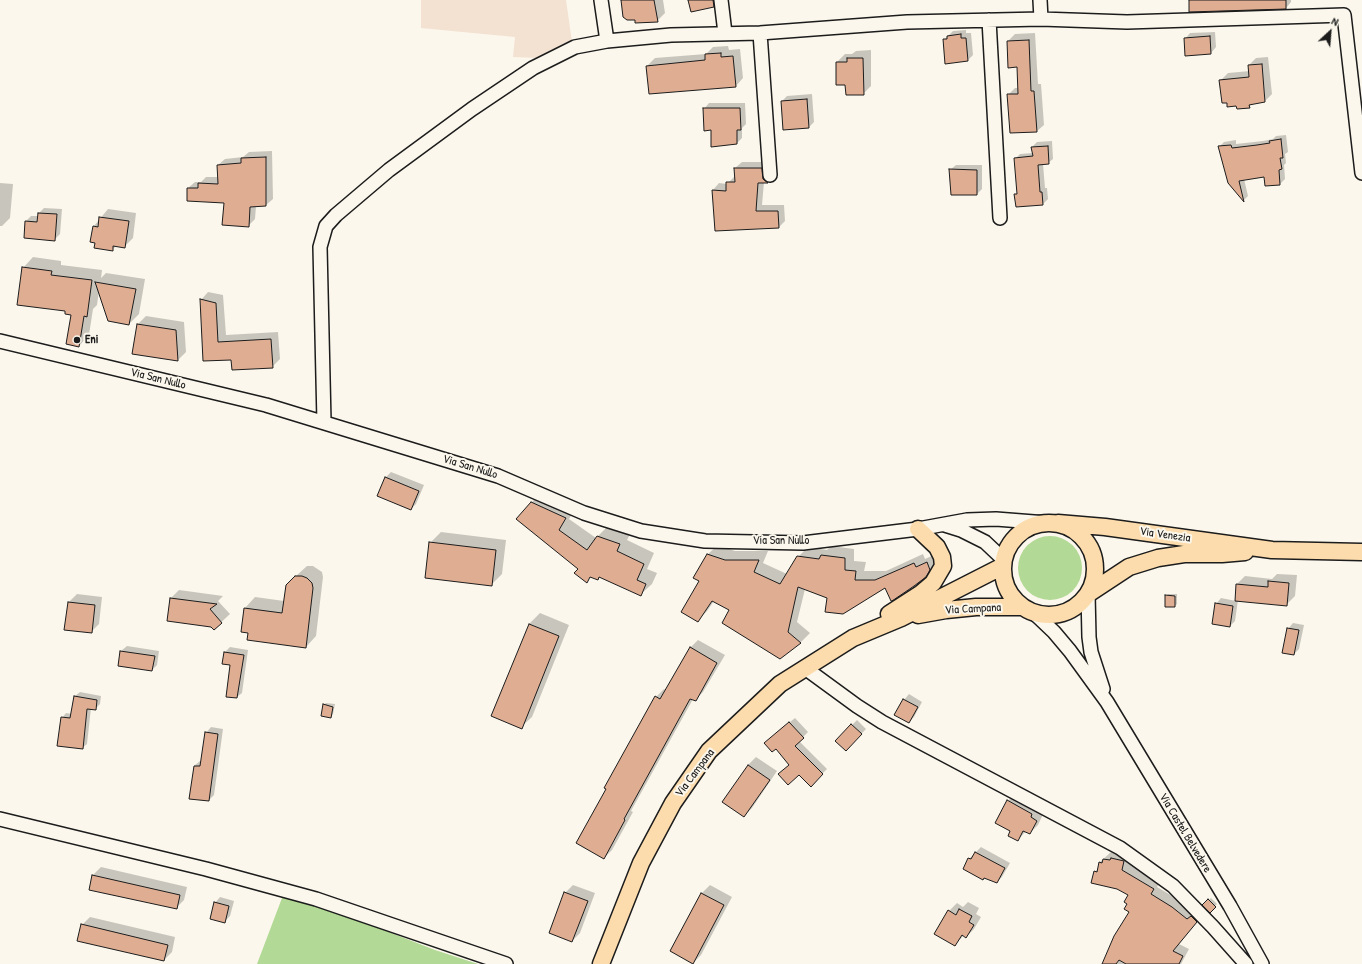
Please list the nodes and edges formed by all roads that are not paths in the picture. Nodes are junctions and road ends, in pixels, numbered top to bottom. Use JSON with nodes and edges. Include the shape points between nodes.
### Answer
{"nodes":[{"id":1,"x":601,"y":0,"type":"edge"},
{"id":2,"x":721,"y":0,"type":"edge"},
{"id":3,"x":1040,"y":0,"type":"edge"},
{"id":4,"x":1041,"y":19,"type":"junction"},
{"id":5,"x":989,"y":20,"type":"junction"},
{"id":6,"x":760,"y":32,"type":"junction"},
{"id":7,"x":725,"y":33,"type":"junction"},
{"id":8,"x":607,"y":41,"type":"junction"},
{"id":9,"x":1362,"y":173,"type":"edge"},
{"id":10,"x":770,"y":175,"type":"dead end"},
{"id":11,"x":1000,"y":218,"type":"dead end"},
{"id":12,"x":0,"y":341,"type":"edge"},
{"id":13,"x":324,"y":422,"type":"junction"},
{"id":14,"x":1052,"y":523,"type":"junction"},
{"id":15,"x":943,"y":525,"type":"junction"},
{"id":16,"x":918,"y":528,"type":"junction"},
{"id":17,"x":1272,"y":550,"type":"junction"},
{"id":18,"x":1362,"y":552,"type":"edge"},
{"id":19,"x":1003,"y":563,"type":"junction"},
{"id":20,"x":1088,"y":594,"type":"junction"},
{"id":21,"x":1028,"y":610,"type":"junction"},
{"id":22,"x":901,"y":618,"type":"junction"},
{"id":23,"x":853,"y":638,"type":"junction"},
{"id":24,"x":806,"y":668,"type":"junction"},
{"id":25,"x":1107,"y":702,"type":"junction"},
{"id":26,"x":0,"y":819,"type":"edge"},
{"id":27,"x":506,"y":964,"type":"edge"},
{"id":28,"x":601,"y":964,"type":"edge"},
{"id":29,"x":1246,"y":964,"type":"edge"},
{"id":30,"x":1262,"y":964,"type":"edge"}],
"edges":[{"from":1,"to":8,"type":"street"},
{"from":2,"to":7,"type":"street"},
{"from":3,"to":4,"type":"street"},
{"from":4,"to":5,"type":"street"},
{"from":4,"to":9,"type":"street","via":[[1127,22],[1344,15]]},
{"from":5,"to":6,"type":"street","via":[[907,22]]},
{"from":5,"to":11,"type":"street"},
{"from":6,"to":7,"type":"street"},
{"from":6,"to":10,"type":"street"},
{"from":7,"to":8,"type":"street"},
{"from":8,"to":13,"type":"street","via":[[575,47],[533,68],[388,170],[326,226],[320,247]]},
{"from":12,"to":13,"type":"street","name":"Via San Nullo","via":[[266,405]]},
{"from":13,"to":16,"type":"street","name":"Via San Nullo","via":[[498,476],[584,513],[641,531],[705,541],[803,542]]},
{"from":14,"to":15,"type":"street","name":"Via San Nullo","via":[[996,519],[967,520]]},
{"from":14,"to":17,"type":"main road","name":"Via Venezia","via":[[1105,527]]},
{"from":14,"to":19,"type":"main road","via":[[1035,525],[1014,538]]},
{"from":14,"to":20,"type":"main road","name":"Via Campana","via":[[1070,528],[1089,545],[1096,570]]},
{"from":15,"to":16,"type":"street","name":"Via San Nullo"},
{"from":15,"to":19,"type":"street","name":"Via San Nullo","via":[[962,530],[985,542]]},
{"from":16,"to":23,"type":"main road","via":[[937,547],[942,557],[943,566],[933,583]]},
{"from":17,"to":18,"type":"main road","name":"Via Venezia"},
{"from":17,"to":20,"type":"main road","name":"Via Venezia","via":[[1184,554],[1158,558],[1129,567]]},
{"from":19,"to":21,"type":"main road","name":"Via Campana","via":[[1005,586],[1012,597]]},
{"from":19,"to":22,"type":"main road","name":"Via Campana"},
{"from":20,"to":21,"type":"main road","name":"Via Campana","via":[[1078,606],[1064,613],[1049,616]]},
{"from":20,"to":25,"type":"street","via":[[1091,652]]},
{"from":21,"to":22,"type":"main road","name":"Via Campana","via":[[976,607]]},
{"from":21,"to":25,"type":"street","via":[[1054,632]]},
{"from":22,"to":23,"type":"main road","name":"Via Campana"},
{"from":23,"to":24,"type":"main road","name":"Via Campana"},
{"from":24,"to":28,"type":"main road","name":"Via Campana","via":[[780,684],[709,751],[673,803],[641,863]]},
{"from":24,"to":29,"type":"street","via":[[882,722],[1120,848],[1173,886]]},
{"from":25,"to":30,"type":"street","name":"Via Castel Belvedere"},
{"from":26,"to":27,"type":"street","via":[[206,869],[316,899]]}]}
